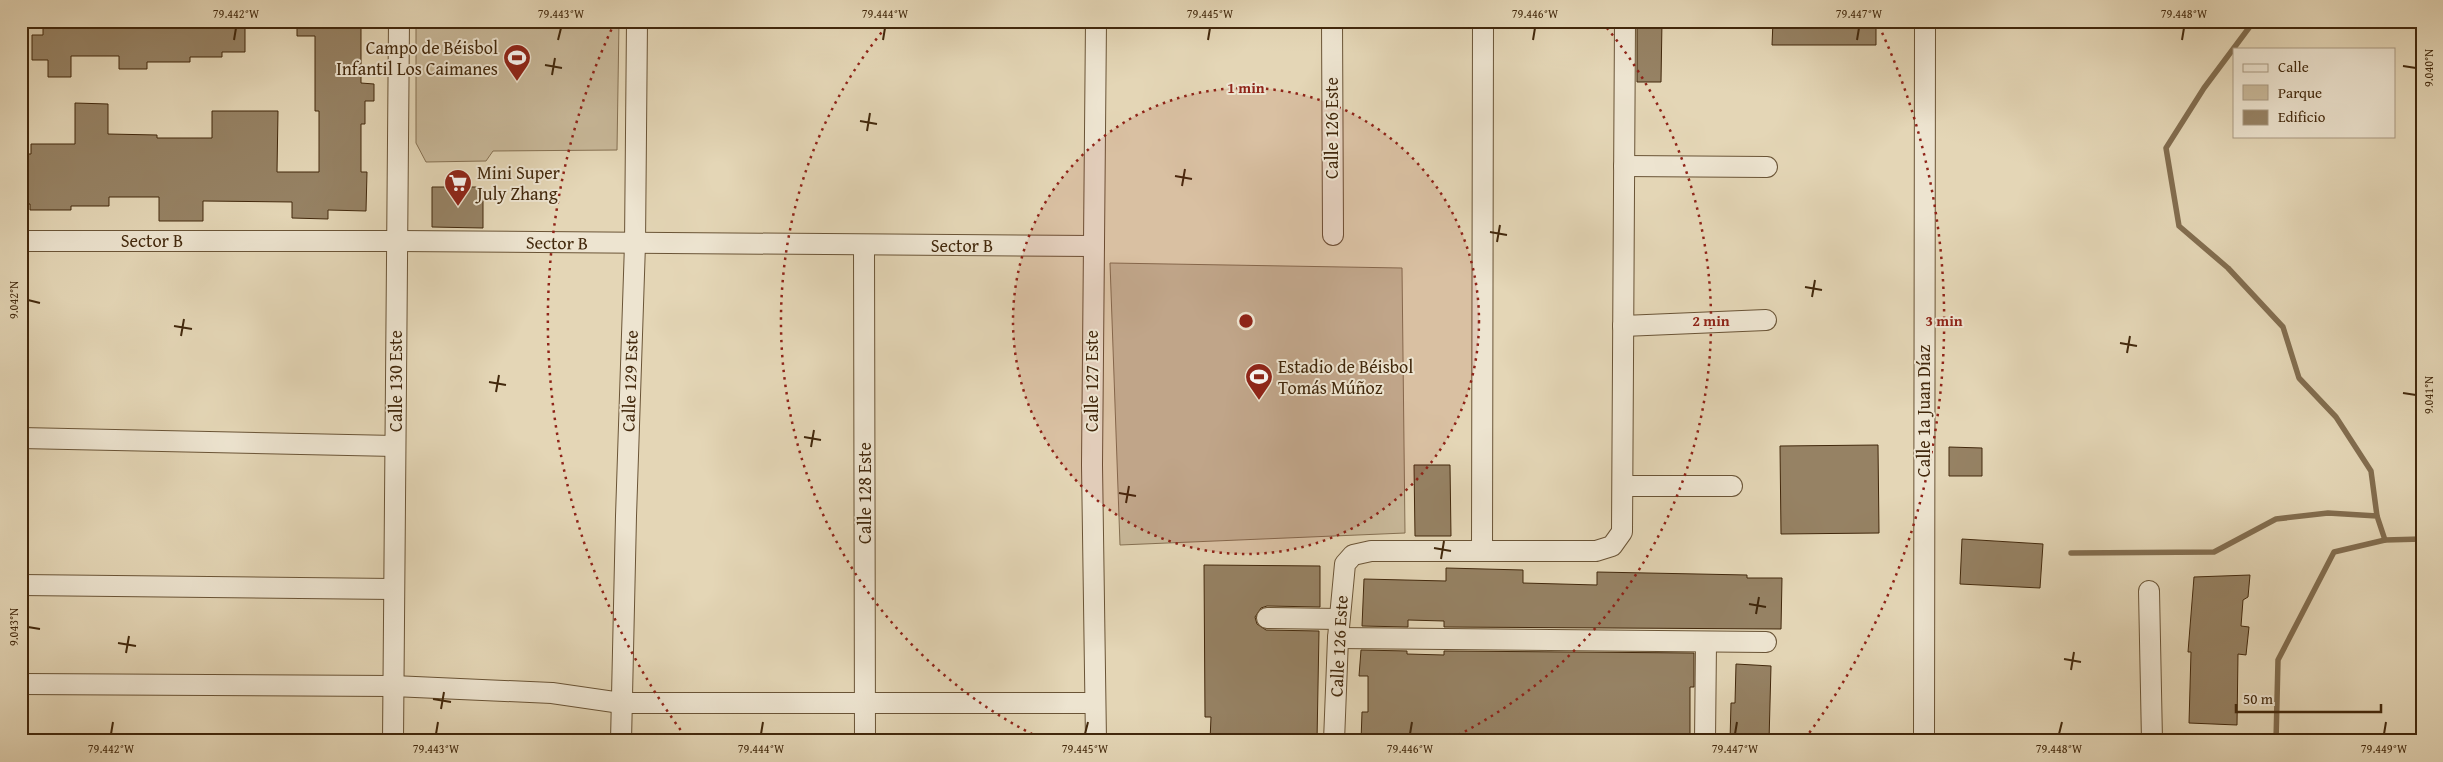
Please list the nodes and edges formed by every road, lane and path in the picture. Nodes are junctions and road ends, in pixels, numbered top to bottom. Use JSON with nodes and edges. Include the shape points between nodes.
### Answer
{"nodes":[{"id":1,"x":399,"y":21,"type":"edge"},
{"id":2,"x":637,"y":21,"type":"edge"},
{"id":3,"x":1096,"y":21,"type":"edge"},
{"id":4,"x":1332,"y":21,"type":"edge"},
{"id":5,"x":1483,"y":21,"type":"edge"},
{"id":6,"x":1625,"y":21,"type":"edge"},
{"id":7,"x":1925,"y":21,"type":"edge"},
{"id":8,"x":1624,"y":166,"type":"junction"},
{"id":9,"x":1767,"y":167,"type":"dead end"},
{"id":10,"x":1333,"y":235,"type":"dead end"},
{"id":11,"x":21,"y":241,"type":"edge"},
{"id":12,"x":397,"y":241,"type":"junction"},
{"id":13,"x":635,"y":244,"type":"junction"},
{"id":14,"x":864,"y":245,"type":"junction"},
{"id":15,"x":1094,"y":246,"type":"junction"},
{"id":16,"x":1766,"y":320,"type":"dead end"},
{"id":17,"x":1623,"y":326,"type":"junction"},
{"id":18,"x":21,"y":438,"type":"edge"},
{"id":19,"x":395,"y":446,"type":"junction"},
{"id":20,"x":1623,"y":486,"type":"junction"},
{"id":21,"x":1732,"y":486,"type":"dead end"},
{"id":22,"x":1482,"y":550,"type":"junction"},
{"id":23,"x":21,"y":586,"type":"edge"},
{"id":24,"x":394,"y":589,"type":"junction"},
{"id":25,"x":2150,"y":591,"type":"dead end"},
{"id":26,"x":1267,"y":618,"type":"dead end"},
{"id":27,"x":1339,"y":628,"type":"junction"},
{"id":28,"x":1706,"y":642,"type":"junction"},
{"id":29,"x":1766,"y":642,"type":"dead end"},
{"id":30,"x":21,"y":684,"type":"edge"},
{"id":31,"x":393,"y":686,"type":"junction"},
{"id":32,"x":621,"y":703,"type":"junction"},
{"id":33,"x":866,"y":703,"type":"junction"},
{"id":34,"x":1096,"y":703,"type":"junction"},
{"id":35,"x":393,"y":741,"type":"edge"},
{"id":36,"x":621,"y":741,"type":"edge"},
{"id":37,"x":865,"y":741,"type":"edge"},
{"id":38,"x":1096,"y":741,"type":"edge"},
{"id":39,"x":1334,"y":741,"type":"edge"},
{"id":40,"x":1705,"y":741,"type":"edge"},
{"id":41,"x":1924,"y":741,"type":"edge"},
{"id":42,"x":2152,"y":741,"type":"edge"}],
"edges":[{"from":1,"to":12,"type":"street","name":"Calle 130 Este"},
{"from":2,"to":13,"type":"street","name":"Calle 129 Este"},
{"from":3,"to":15,"type":"street","name":"Calle 127 Este"},
{"from":4,"to":10,"type":"street","name":"Calle 126 Este"},
{"from":5,"to":22,"type":"street"},
{"from":6,"to":8,"type":"street"},
{"from":7,"to":41,"type":"street","name":"Calle 1a Juan Díaz"},
{"from":8,"to":9,"type":"street"},
{"from":8,"to":17,"type":"street"},
{"from":11,"to":12,"type":"street","name":"Sector B"},
{"from":12,"to":13,"type":"street","name":"Sector B"},
{"from":12,"to":19,"type":"street","name":"Calle 130 Este"},
{"from":13,"to":14,"type":"street","name":"Sector B"},
{"from":13,"to":32,"type":"street","name":"Calle 129 Este"},
{"from":14,"to":15,"type":"street","name":"Sector B"},
{"from":14,"to":33,"type":"street","name":"Calle 128 Este"},
{"from":15,"to":34,"type":"street","name":"Calle 127 Este","via":[[1092,464]]},
{"from":16,"to":17,"type":"street"},
{"from":17,"to":20,"type":"street"},
{"from":18,"to":19,"type":"street"},
{"from":19,"to":24,"type":"street","name":"Calle 130 Este"},
{"from":20,"to":21,"type":"street"},
{"from":20,"to":22,"type":"street","via":[[1622,532],[1612,546],[1596,551]]},
{"from":22,"to":27,"type":"street","name":"Calle 126 Este","via":[[1371,551],[1353,555],[1345,564]]},
{"from":23,"to":24,"type":"street"},
{"from":24,"to":31,"type":"street","name":"Calle 130 Este"},
{"from":25,"to":42,"type":"street"},
{"from":26,"to":27,"type":"street"},
{"from":27,"to":28,"type":"street"},
{"from":27,"to":39,"type":"street","name":"Calle 126 Este"},
{"from":28,"to":29,"type":"street"},
{"from":28,"to":40,"type":"street"},
{"from":30,"to":31,"type":"street"},
{"from":31,"to":32,"type":"street","via":[[552,693]]},
{"from":31,"to":35,"type":"street","name":"Calle 130 Este"},
{"from":32,"to":33,"type":"street"},
{"from":32,"to":36,"type":"street","name":"Calle 129 Este"},
{"from":33,"to":34,"type":"street"},
{"from":33,"to":37,"type":"street","name":"Calle 128 Este"},
{"from":34,"to":38,"type":"street","name":"Calle 127 Este"}]}
